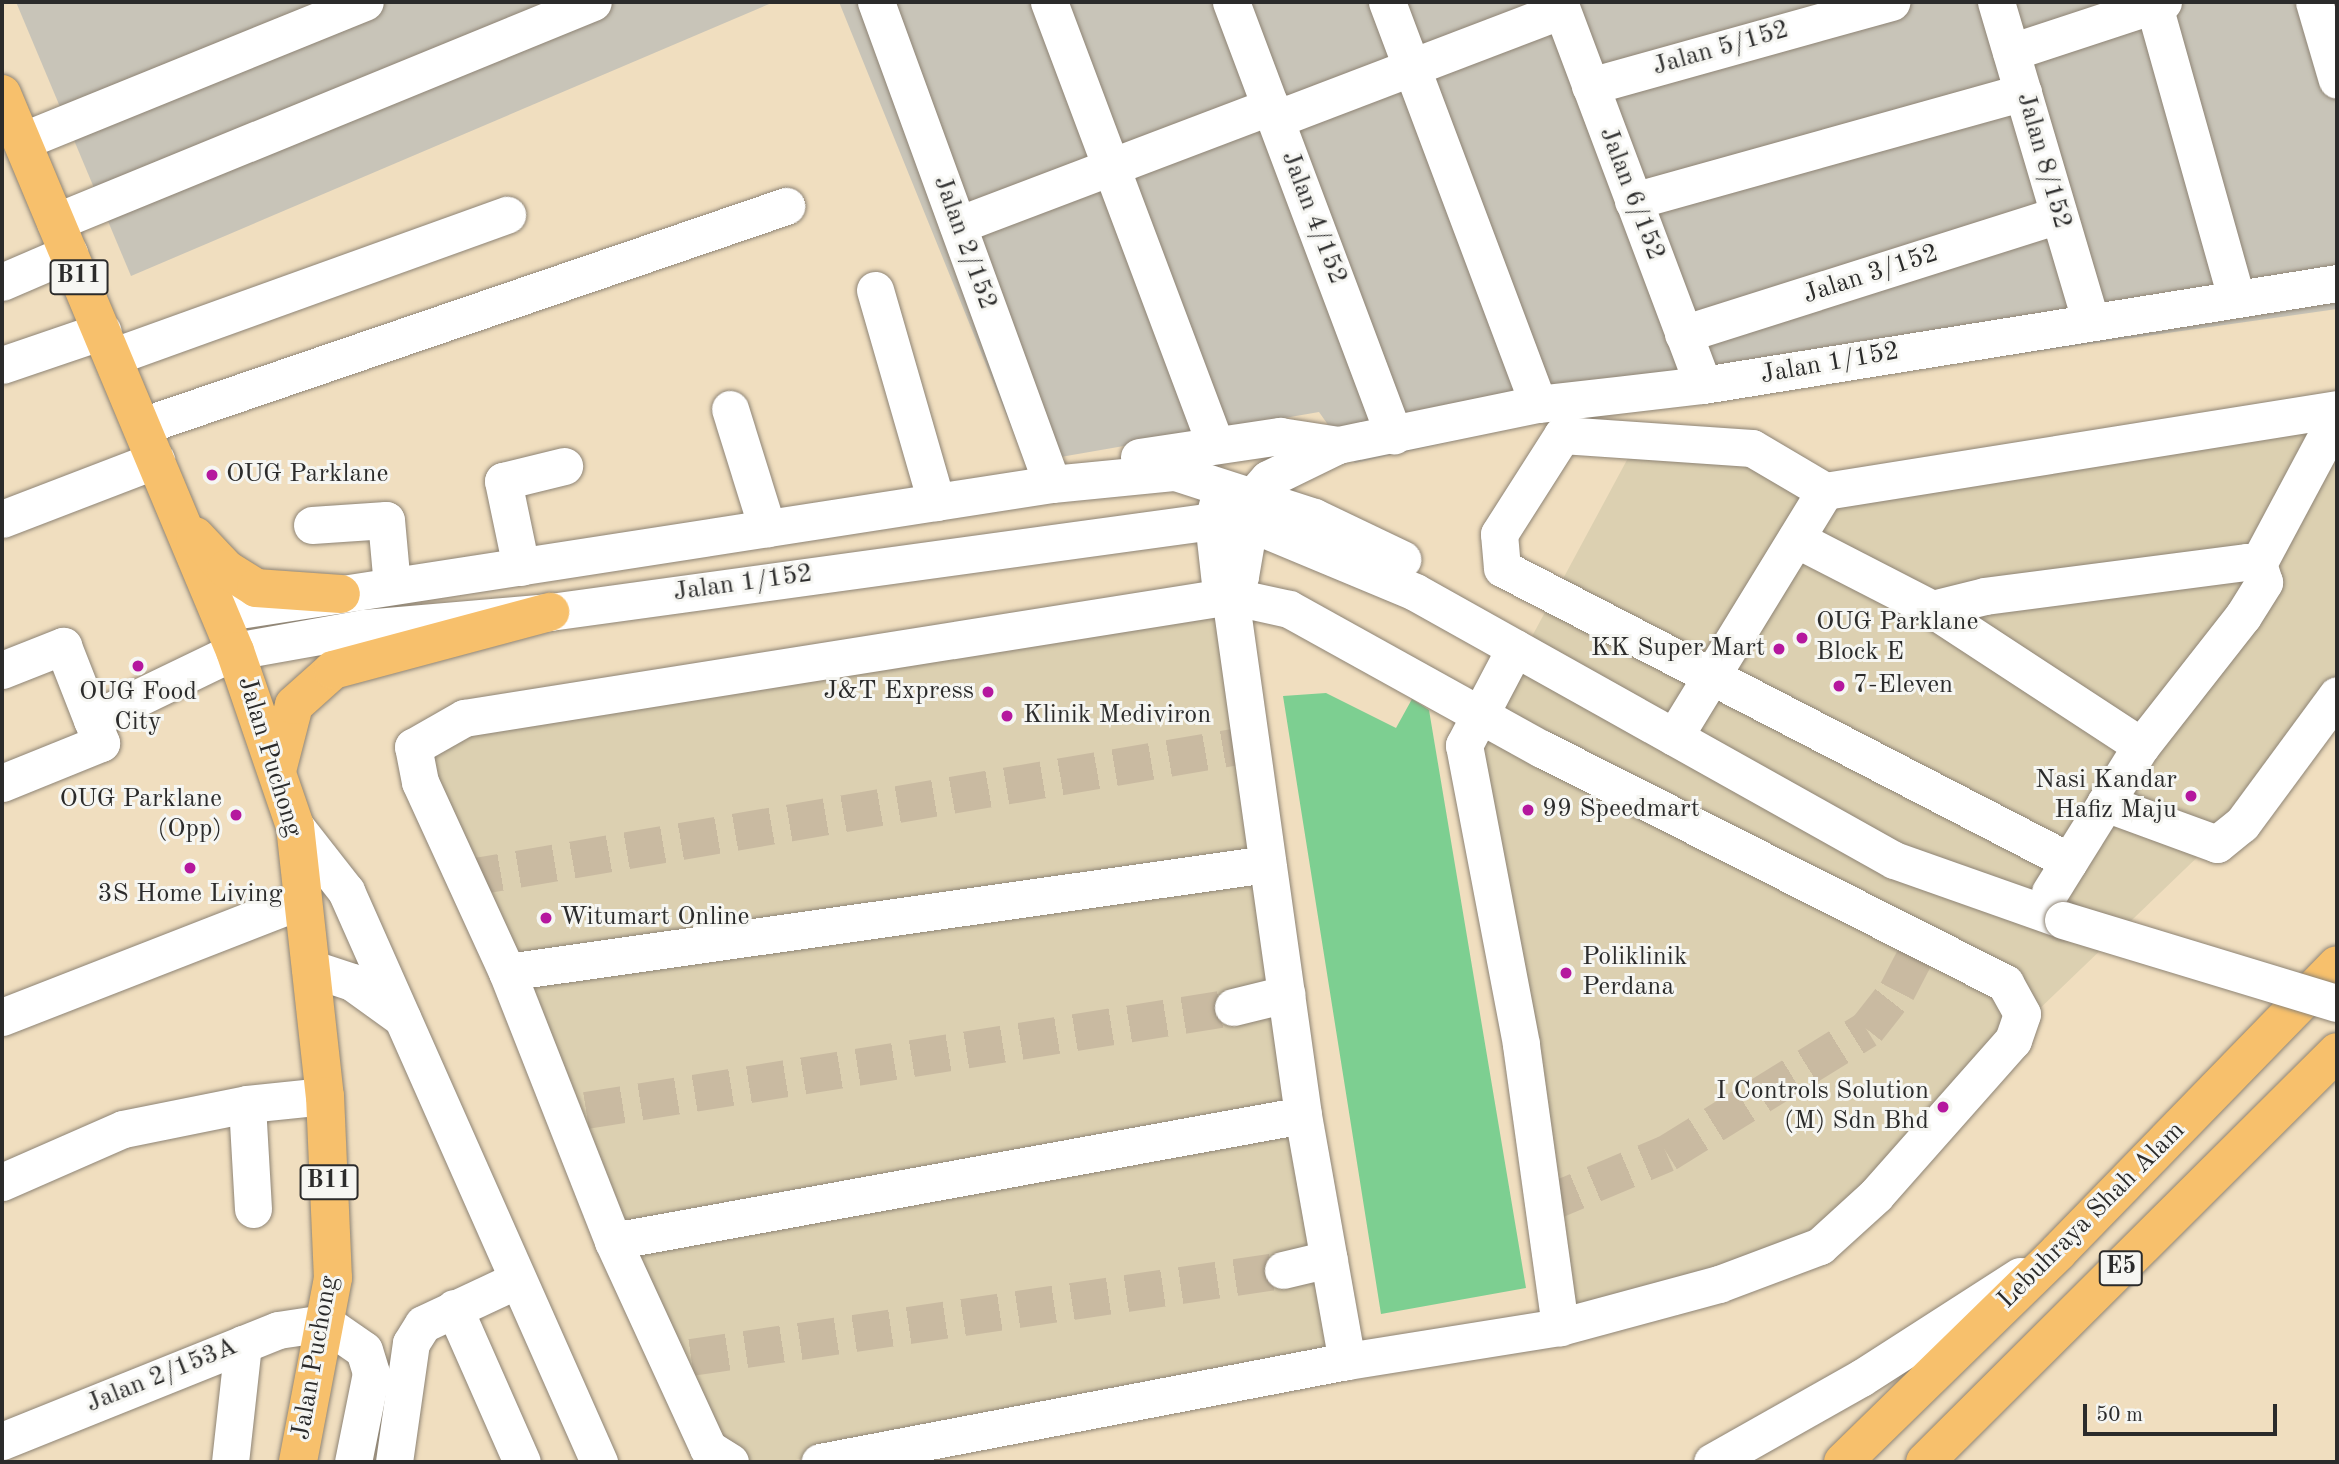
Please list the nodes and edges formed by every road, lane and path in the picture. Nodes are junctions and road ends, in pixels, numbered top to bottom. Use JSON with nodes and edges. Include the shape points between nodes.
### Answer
{"nodes":[{"id":1,"x":365,"y":2,"type":"edge"},
{"id":2,"x":593,"y":2,"type":"edge"},
{"id":3,"x":876,"y":2,"type":"edge"},
{"id":4,"x":1049,"y":2,"type":"edge"},
{"id":5,"x":1231,"y":2,"type":"edge"},
{"id":6,"x":1387,"y":2,"type":"edge"},
{"id":7,"x":1891,"y":2,"type":"edge"},
{"id":8,"x":1996,"y":2,"type":"edge"},
{"id":9,"x":2314,"y":2,"type":"edge"},
{"id":10,"x":2157,"y":3,"type":"edge"},
{"id":11,"x":1560,"y":6,"type":"edge"},
{"id":12,"x":2011,"y":51,"type":"junction"},
{"id":13,"x":1411,"y":67,"type":"junction"},
{"id":14,"x":2337,"y":80,"type":"edge"},
{"id":15,"x":1590,"y":86,"type":"junction"},
{"id":16,"x":2023,"y":92,"type":"junction"},
{"id":17,"x":2,"y":94,"type":"edge"},
{"id":18,"x":1273,"y":112,"type":"junction"},
{"id":19,"x":22,"y":141,"type":"junction"},
{"id":20,"x":1112,"y":167,"type":"junction"},
{"id":21,"x":1633,"y":201,"type":"junction"},
{"id":22,"x":786,"y":206,"type":"dead end"},
{"id":23,"x":507,"y":215,"type":"dead end"},
{"id":24,"x":2059,"y":215,"type":"junction"},
{"id":25,"x":958,"y":225,"type":"junction"},
{"id":26,"x":62,"y":237,"type":"junction"},
{"id":27,"x":2,"y":282,"type":"edge"},
{"id":28,"x":2337,"y":284,"type":"edge"},
{"id":29,"x":875,"y":290,"type":"dead end"},
{"id":30,"x":2236,"y":298,"type":"junction"},
{"id":31,"x":2090,"y":320,"type":"junction"},
{"id":32,"x":1684,"y":334,"type":"junction"},
{"id":33,"x":107,"y":344,"type":"junction"},
{"id":34,"x":2,"y":365,"type":"edge"},
{"id":35,"x":1703,"y":385,"type":"junction"},
{"id":36,"x":1538,"y":404,"type":"junction"},
{"id":37,"x":730,"y":409,"type":"dead end"},
{"id":38,"x":2337,"y":409,"type":"edge"},
{"id":39,"x":2337,"y":416,"type":"edge"},
{"id":40,"x":1394,"y":435,"type":"junction"},
{"id":41,"x":149,"y":443,"type":"junction"},
{"id":42,"x":1215,"y":443,"type":"junction"},
{"id":43,"x":1331,"y":443,"type":"junction"},
{"id":44,"x":564,"y":467,"type":"dead end"},
{"id":45,"x":1052,"y":484,"type":"junction"},
{"id":46,"x":1825,"y":491,"type":"junction"},
{"id":47,"x":936,"y":502,"type":"junction"},
{"id":48,"x":1234,"y":506,"type":"junction"},
{"id":49,"x":2,"y":519,"type":"edge"},
{"id":50,"x":181,"y":521,"type":"junction"},
{"id":51,"x":312,"y":525,"type":"dead end"},
{"id":52,"x":767,"y":528,"type":"junction"},
{"id":53,"x":1796,"y":539,"type":"junction"},
{"id":54,"x":2258,"y":564,"type":"junction"},
{"id":55,"x":521,"y":567,"type":"junction"},
{"id":56,"x":392,"y":586,"type":"junction"},
{"id":57,"x":341,"y":594,"type":"junction"},
{"id":58,"x":1230,"y":596,"type":"junction"},
{"id":59,"x":1932,"y":609,"type":"junction"},
{"id":60,"x":550,"y":612,"type":"junction"},
{"id":61,"x":220,"y":613,"type":"junction"},
{"id":62,"x":1515,"y":648,"type":"junction"},
{"id":63,"x":235,"y":651,"type":"junction"},
{"id":64,"x":2,"y":670,"type":"edge"},
{"id":65,"x":1714,"y":677,"type":"junction"},
{"id":66,"x":2337,"y":695,"type":"edge"},
{"id":67,"x":1478,"y":714,"type":"junction"},
{"id":68,"x":92,"y":720,"type":"junction"},
{"id":69,"x":1681,"y":727,"type":"junction"},
{"id":70,"x":2141,"y":746,"type":"junction"},
{"id":71,"x":278,"y":767,"type":"junction"},
{"id":72,"x":2,"y":783,"type":"edge"},
{"id":73,"x":2105,"y":803,"type":"junction"},
{"id":74,"x":295,"y":826,"type":"junction"},
{"id":75,"x":2069,"y":862,"type":"junction"},
{"id":76,"x":1266,"y":864,"type":"junction"},
{"id":77,"x":302,"y":900,"type":"junction"},
{"id":78,"x":2061,"y":904,"type":"junction"},
{"id":79,"x":2337,"y":965,"type":"edge"},
{"id":80,"x":310,"y":968,"type":"junction"},
{"id":81,"x":507,"y":972,"type":"junction"},
{"id":82,"x":2337,"y":979,"type":"edge"},
{"id":83,"x":1286,"y":994,"type":"junction"},
{"id":84,"x":2337,"y":1003,"type":"edge"},
{"id":85,"x":1233,"y":1007,"type":"tunnel mouth"},
{"id":86,"x":2,"y":1017,"type":"edge"},
{"id":87,"x":403,"y":1019,"type":"junction"},
{"id":88,"x":2331,"y":1063,"type":"edge"},
{"id":89,"x":325,"y":1096,"type":"junction"},
{"id":90,"x":247,"y":1104,"type":"junction"},
{"id":91,"x":1303,"y":1115,"type":"junction"},
{"id":92,"x":2,"y":1182,"type":"edge"},
{"id":93,"x":253,"y":1209,"type":"dead end"},
{"id":94,"x":613,"y":1241,"type":"junction"},
{"id":95,"x":2057,"y":1252,"type":"junction"},
{"id":96,"x":1329,"y":1259,"type":"junction"},
{"id":97,"x":1283,"y":1270,"type":"tunnel mouth"},
{"id":98,"x":517,"y":1280,"type":"junction"},
{"id":99,"x":454,"y":1308,"type":"junction"},
{"id":100,"x":326,"y":1322,"type":"junction"},
{"id":101,"x":1560,"y":1327,"type":"junction"},
{"id":102,"x":243,"y":1343,"type":"junction"},
{"id":103,"x":1347,"y":1360,"type":"junction"},
{"id":104,"x":4,"y":1434,"type":"edge"},
{"id":105,"x":871,"y":1457,"type":"edge"},
{"id":106,"x":230,"y":1462,"type":"edge"},
{"id":107,"x":298,"y":1462,"type":"edge"},
{"id":108,"x":353,"y":1462,"type":"edge"},
{"id":109,"x":394,"y":1462,"type":"edge"},
{"id":110,"x":522,"y":1462,"type":"edge"},
{"id":111,"x":599,"y":1462,"type":"edge"},
{"id":112,"x":730,"y":1462,"type":"edge"},
{"id":113,"x":820,"y":1462,"type":"edge"},
{"id":114,"x":1712,"y":1462,"type":"edge"},
{"id":115,"x":1843,"y":1462,"type":"edge"},
{"id":116,"x":1925,"y":1462,"type":"edge"}],
"edges":[{"from":1,"to":19,"type":"street"},
{"from":2,"to":26,"type":"street"},
{"from":3,"to":25,"type":"street","name":"Jalan 2/152"},
{"from":4,"to":20,"type":"street"},
{"from":5,"to":18,"type":"street","name":"Jalan 4/152"},
{"from":6,"to":13,"type":"street"},
{"from":7,"to":15,"type":"street","name":"Jalan 5/152"},
{"from":8,"to":12,"type":"street","name":"Jalan 8/152"},
{"from":9,"to":14,"type":"street"},
{"from":10,"to":12,"type":"street"},
{"from":10,"to":30,"type":"street"},
{"from":11,"to":13,"type":"street"},
{"from":11,"to":15,"type":"street","name":"Jalan 6/152"},
{"from":12,"to":16,"type":"street","name":"Jalan 8/152"},
{"from":13,"to":18,"type":"street"},
{"from":13,"to":36,"type":"street"},
{"from":15,"to":21,"type":"street","name":"Jalan 6/152"},
{"from":16,"to":21,"type":"street"},
{"from":16,"to":24,"type":"street","name":"Jalan 8/152"},
{"from":17,"to":19,"type":"main road","name":"Jalan Puchong","number":"B11"},
{"from":18,"to":20,"type":"street"},
{"from":18,"to":40,"type":"street","name":"Jalan 4/152"},
{"from":19,"to":26,"type":"main road","name":"Jalan Puchong","number":"B11"},
{"from":20,"to":25,"type":"street"},
{"from":20,"to":42,"type":"street"},
{"from":21,"to":32,"type":"street","name":"Jalan 6/152"},
{"from":22,"to":41,"type":"street"},
{"from":23,"to":33,"type":"street"},
{"from":24,"to":31,"type":"street","name":"Jalan 8/152"},
{"from":24,"to":32,"type":"street","name":"Jalan 3/152"},
{"from":25,"to":45,"type":"street","name":"Jalan 2/152"},
{"from":26,"to":27,"type":"street"},
{"from":26,"to":33,"type":"main road","name":"Jalan Puchong","number":"B11"},
{"from":28,"to":30,"type":"street","name":"Jalan 1/152"},
{"from":29,"to":47,"type":"street"},
{"from":30,"to":31,"type":"street","name":"Jalan 1/152"},
{"from":31,"to":35,"type":"street","name":"Jalan 1/152"},
{"from":32,"to":35,"type":"street","name":"Jalan 6/152"},
{"from":33,"to":34,"type":"street"},
{"from":33,"to":41,"type":"main road","name":"Jalan Puchong","number":"B11"},
{"from":35,"to":36,"type":"street","name":"Jalan 1/152"},
{"from":36,"to":40,"type":"street","name":"Jalan 1/152"},
{"from":37,"to":52,"type":"street"},
{"from":38,"to":46,"type":"street"},
{"from":39,"to":54,"type":"street"},
{"from":40,"to":43,"type":"street","name":"Jalan 1/152"},
{"from":41,"to":49,"type":"street"},
{"from":41,"to":50,"type":"main road","name":"Jalan Puchong","number":"B11"},
{"from":42,"to":43,"type":"street","via":[[1280,436]]},
{"from":42,"to":45,"type":"street","via":[[1101,464]]},
{"from":43,"to":48,"type":"street","name":"Jalan 1/152","via":[[1262,450],[1229,469]]},
{"from":44,"to":55,"type":"street","via":[[503,481]]},
{"from":45,"to":47,"type":"street","name":"Jalan 1/152"},
{"from":45,"to":48,"type":"street","via":[[1175,471]]},
{"from":46,"to":53,"type":"street"},
{"from":46,"to":65,"type":"street","via":[[1752,448],[1562,435],[1499,534],[1502,568]]},
{"from":47,"to":52,"type":"street","name":"Jalan 1/152"},
{"from":48,"to":58,"type":"street","via":[[1220,583]]},
{"from":48,"to":60,"type":"street","name":"Jalan 1/152"},
{"from":48,"to":62,"type":"street","via":[[1415,592]]},
{"from":48,"to":69,"type":"street","via":[[1314,517],[1427,572]]},
{"from":50,"to":57,"type":"main road","via":[[226,569],[256,587]]},
{"from":50,"to":61,"type":"main road","name":"Jalan Puchong","number":"B11"},
{"from":51,"to":56,"type":"street","via":[[386,520]]},
{"from":52,"to":55,"type":"street","name":"Jalan 1/152"},
{"from":53,"to":59,"type":"street"},
{"from":53,"to":65,"type":"street"},
{"from":54,"to":59,"type":"street","via":[[1985,596]]},
{"from":54,"to":70,"type":"street","via":[[2264,582],[2244,616]]},
{"from":55,"to":56,"type":"street","name":"Jalan 1/152"},
{"from":56,"to":57,"type":"street","name":"Jalan 1/152"},
{"from":57,"to":61,"type":"street","name":"Jalan 1/152"},
{"from":58,"to":67,"type":"street","via":[[1289,609]]},
{"from":58,"to":76,"type":"street"},
{"from":58,"to":81,"type":"street","via":[[464,718],[413,747],[420,782]]},
{"from":59,"to":70,"type":"street"},
{"from":60,"to":63,"type":"street","name":"Jalan 1/152","via":[[364,628]]},
{"from":60,"to":71,"type":"main road","via":[[333,670],[294,705]]},
{"from":61,"to":63,"type":"main road","name":"Jalan Puchong","number":"B11"},
{"from":62,"to":67,"type":"street"},
{"from":62,"to":69,"type":"street"},
{"from":63,"to":68,"type":"street","name":"Jalan 1/152"},
{"from":63,"to":71,"type":"main road","name":"Jalan Puchong","number":"B11"},
{"from":64,"to":68,"type":"street","via":[[62,646]]},
{"from":65,"to":69,"type":"street"},
{"from":65,"to":75,"type":"street"},
{"from":66,"to":73,"type":"street","via":[[2242,824],[2217,844]]},
{"from":67,"to":101,"type":"street","via":[[1464,746],[1521,1045]]},
{"from":67,"to":101,"type":"street","via":[[2006,984],[2022,1014],[2013,1040],[1876,1195],[1820,1246],[1719,1284]]},
{"from":68,"to":72,"type":"street","via":[[101,743]]},
{"from":69,"to":78,"type":"street","via":[[1894,860]]},
{"from":70,"to":73,"type":"street"},
{"from":71,"to":74,"type":"main road","name":"Jalan Puchong","number":"B11"},
{"from":73,"to":75,"type":"street"},
{"from":74,"to":77,"type":"main road","name":"Jalan Puchong","number":"B11"},
{"from":74,"to":87,"type":"street","via":[[346,891]]},
{"from":75,"to":78,"type":"street"},
{"from":76,"to":81,"type":"street"},
{"from":76,"to":83,"type":"street"},
{"from":77,"to":80,"type":"main road","name":"Jalan Puchong","number":"B11"},
{"from":77,"to":86,"type":"street"},
{"from":78,"to":82,"type":"street"},
{"from":78,"to":84,"type":"street","bridge":true},
{"from":79,"to":95,"type":"main road","name":"Lebuhraya Shah Alam","number":"E5"},
{"from":80,"to":87,"type":"street","via":[[352,982]]},
{"from":80,"to":89,"type":"main road","name":"Jalan Puchong","number":"B11"},
{"from":81,"to":94,"type":"street","via":[[575,1112]]},
{"from":83,"to":85,"type":"street"},
{"from":83,"to":91,"type":"street"},
{"from":87,"to":98,"type":"street"},
{"from":88,"to":116,"type":"main road","number":"E5"},
{"from":89,"to":90,"type":"street"},
{"from":89,"to":100,"type":"main road","name":"Jalan Puchong","number":"B11","via":[[333,1278]]},
{"from":90,"to":92,"type":"street","via":[[123,1129]]},
{"from":90,"to":93,"type":"street"},
{"from":91,"to":94,"type":"street"},
{"from":91,"to":96,"type":"street"},
{"from":94,"to":112,"type":"street","via":[[680,1359],[708,1448]]},
{"from":95,"to":114,"type":"street","via":[[1861,1378]]},
{"from":95,"to":115,"type":"main road","name":"Lebuhraya Shah Alam","number":"E5"},
{"from":96,"to":97,"type":"street"},
{"from":96,"to":103,"type":"street"},
{"from":98,"to":99,"type":"street"},
{"from":98,"to":111,"type":"street","via":[[530,1299]]},
{"from":99,"to":109,"type":"street","via":[[423,1324],[411,1343]]},
{"from":99,"to":110,"type":"street"},
{"from":100,"to":102,"type":"street","name":"Jalan 2/153A","via":[[278,1330]]},
{"from":100,"to":107,"type":"main road","name":"Jalan Puchong","number":"B11"},
{"from":100,"to":108,"type":"street","via":[[364,1350],[371,1373]]},
{"from":101,"to":103,"type":"street"},
{"from":102,"to":104,"type":"street","name":"Jalan 2/153A"},
{"from":102,"to":106,"type":"street"},
{"from":103,"to":105,"type":"street"},
{"from":105,"to":113,"type":"street"}]}
